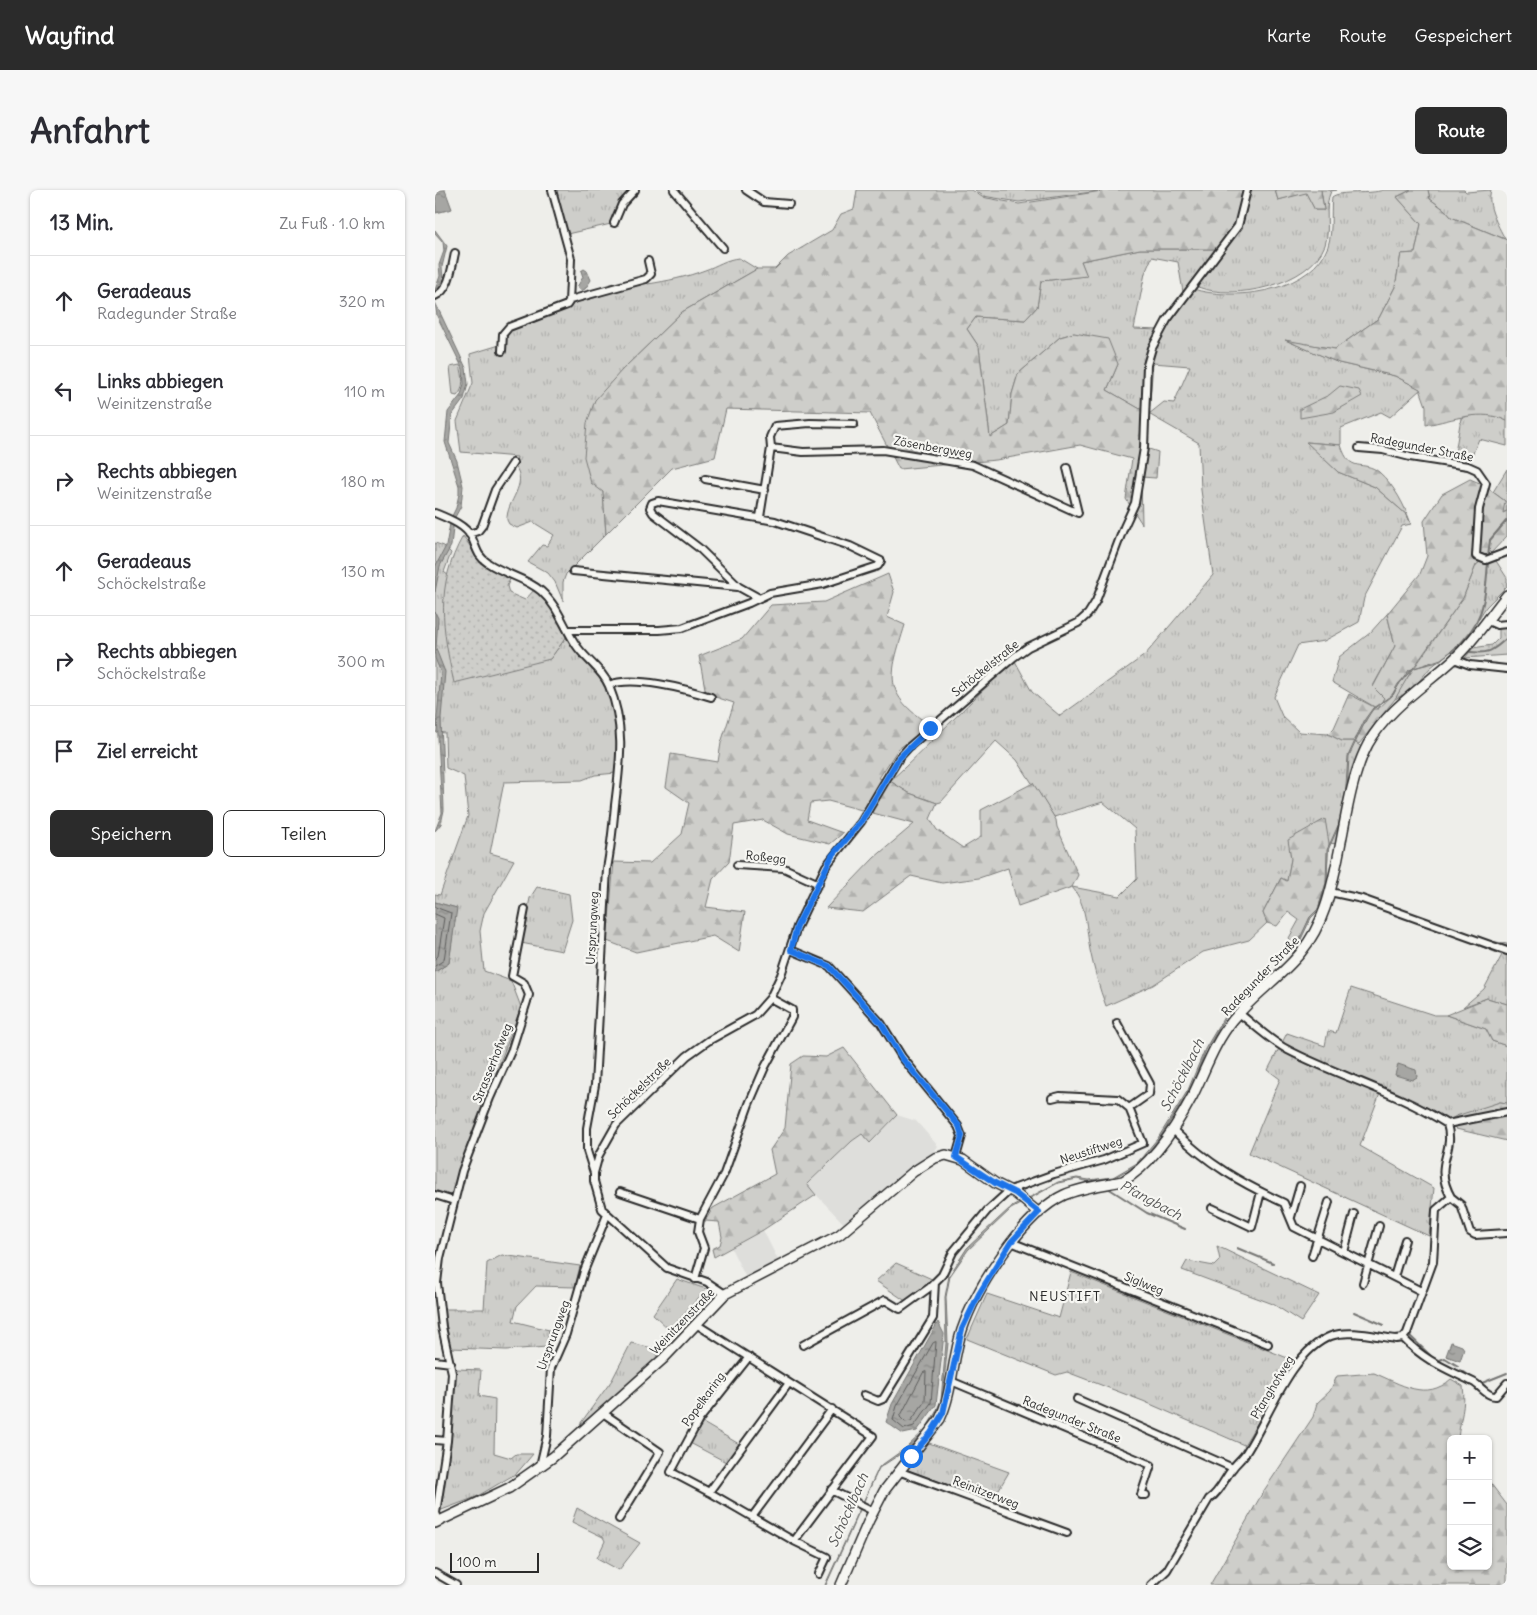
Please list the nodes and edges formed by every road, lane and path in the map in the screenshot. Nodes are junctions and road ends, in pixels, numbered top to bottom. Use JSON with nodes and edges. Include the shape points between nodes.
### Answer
{"nodes":[{"id":1,"x":552,"y":190,"type":"edge"},
{"id":2,"x":635,"y":190,"type":"edge"},
{"id":3,"x":674,"y":190,"type":"edge"},
{"id":4,"x":746,"y":190,"type":"edge"},
{"id":5,"x":1247,"y":190,"type":"edge"},
{"id":6,"x":789,"y":204,"type":"dead end"},
{"id":7,"x":614,"y":222,"type":"dead end"},
{"id":8,"x":723,"y":248,"type":"dead end"},
{"id":9,"x":455,"y":253,"type":"dead end"},
{"id":10,"x":648,"y":261,"type":"dead end"},
{"id":11,"x":435,"y":296,"type":"edge"},
{"id":12,"x":569,"y":300,"type":"junction"},
{"id":13,"x":501,"y":347,"type":"dead end"},
{"id":14,"x":854,"y":424,"type":"dead end"},
{"id":15,"x":771,"y":448,"type":"junction"},
{"id":16,"x":1359,"y":448,"type":"dead end"},
{"id":17,"x":513,"y":464,"type":"dead end"},
{"id":18,"x":1067,"y":468,"type":"dead end"},
{"id":19,"x":705,"y":479,"type":"dead end"},
{"id":20,"x":765,"y":490,"type":"junction"},
{"id":21,"x":435,"y":513,"type":"edge"},
{"id":22,"x":760,"y":517,"type":"junction"},
{"id":23,"x":469,"y":534,"type":"junction"},
{"id":24,"x":1507,"y":552,"type":"edge"},
{"id":25,"x":573,"y":571,"type":"dead end"},
{"id":26,"x":739,"y":587,"type":"junction"},
{"id":27,"x":1507,"y":595,"type":"edge"},
{"id":28,"x":759,"y":598,"type":"junction"},
{"id":29,"x":1487,"y":621,"type":"junction"},
{"id":30,"x":1507,"y":624,"type":"edge"},
{"id":31,"x":568,"y":630,"type":"junction"},
{"id":32,"x":1454,"y":659,"type":"junction"},
{"id":33,"x":1507,"y":669,"type":"edge"},
{"id":34,"x":609,"y":685,"type":"junction"},
{"id":35,"x":711,"y":697,"type":"dead end"},
{"id":36,"x":737,"y":865,"type":"dead end"},
{"id":37,"x":819,"y":884,"type":"junction"},
{"id":38,"x":1330,"y":892,"type":"junction"},
{"id":39,"x":525,"y":909,"type":"dead end"},
{"id":40,"x":791,"y":950,"type":"junction"},
{"id":41,"x":1507,"y":951,"type":"edge"},
{"id":42,"x":770,"y":998,"type":"junction"},
{"id":43,"x":1239,"y":1013,"type":"junction"},
{"id":44,"x":1117,"y":1023,"type":"dead end"},
{"id":45,"x":1052,"y":1098,"type":"dead end"},
{"id":46,"x":1129,"y":1108,"type":"junction"},
{"id":47,"x":1507,"y":1112,"type":"edge"},
{"id":48,"x":1447,"y":1124,"type":"junction"},
{"id":49,"x":1172,"y":1129,"type":"junction"},
{"id":50,"x":956,"y":1157,"type":"junction"},
{"id":51,"x":594,"y":1173,"type":"junction"},
{"id":52,"x":1300,"y":1186,"type":"dead end"},
{"id":53,"x":1010,"y":1190,"type":"junction"},
{"id":54,"x":620,"y":1192,"type":"dead end"},
{"id":55,"x":1261,"y":1192,"type":"junction"},
{"id":56,"x":435,"y":1195,"type":"edge"},
{"id":57,"x":1451,"y":1196,"type":"junction"},
{"id":58,"x":454,"y":1201,"type":"junction"},
{"id":59,"x":1329,"y":1202,"type":"dead end"},
{"id":60,"x":1212,"y":1208,"type":"dead end"},
{"id":61,"x":1039,"y":1212,"type":"junction"},
{"id":62,"x":1354,"y":1214,"type":"dead end"},
{"id":63,"x":607,"y":1215,"type":"junction"},
{"id":64,"x":1291,"y":1217,"type":"junction"},
{"id":65,"x":700,"y":1219,"type":"junction"},
{"id":66,"x":1379,"y":1226,"type":"dead end"},
{"id":67,"x":1507,"y":1233,"type":"edge"},
{"id":68,"x":1318,"y":1239,"type":"junction"},
{"id":69,"x":1405,"y":1240,"type":"dead end"},
{"id":70,"x":1011,"y":1242,"type":"junction"},
{"id":71,"x":1344,"y":1252,"type":"junction"},
{"id":72,"x":1312,"y":1256,"type":"dead end"},
{"id":73,"x":438,"y":1257,"type":"edge"},
{"id":74,"x":1369,"y":1264,"type":"junction"},
{"id":75,"x":1394,"y":1277,"type":"junction"},
{"id":76,"x":695,"y":1279,"type":"junction"},
{"id":77,"x":935,"y":1282,"type":"junction"},
{"id":78,"x":1363,"y":1283,"type":"dead end"},
{"id":79,"x":1421,"y":1291,"type":"junction"},
{"id":80,"x":725,"y":1294,"type":"junction"},
{"id":81,"x":696,"y":1324,"type":"junction"},
{"id":82,"x":1403,"y":1338,"type":"junction"},
{"id":83,"x":1268,"y":1344,"type":"dead end"},
{"id":84,"x":803,"y":1345,"type":"dead end"},
{"id":85,"x":749,"y":1357,"type":"junction"},
{"id":86,"x":435,"y":1361,"type":"edge"},
{"id":87,"x":451,"y":1363,"type":"junction"},
{"id":88,"x":951,"y":1381,"type":"junction"},
{"id":89,"x":1507,"y":1383,"type":"edge"},
{"id":90,"x":789,"y":1384,"type":"junction"},
{"id":91,"x":864,"y":1396,"type":"dead end"},
{"id":92,"x":1077,"y":1399,"type":"dead end"},
{"id":93,"x":832,"y":1409,"type":"junction"},
{"id":94,"x":603,"y":1412,"type":"junction"},
{"id":95,"x":435,"y":1440,"type":"edge"},
{"id":96,"x":447,"y":1441,"type":"junction"},
{"id":97,"x":540,"y":1466,"type":"junction"},
{"id":98,"x":1233,"y":1468,"type":"junction"},
{"id":99,"x":898,"y":1471,"type":"junction"},
{"id":100,"x":831,"y":1490,"type":"junction"},
{"id":101,"x":709,"y":1492,"type":"junction"},
{"id":102,"x":1146,"y":1495,"type":"dead end"},
{"id":103,"x":871,"y":1509,"type":"junction"},
{"id":104,"x":752,"y":1517,"type":"junction"},
{"id":105,"x":619,"y":1519,"type":"dead end"},
{"id":106,"x":437,"y":1522,"type":"edge"},
{"id":107,"x":1067,"y":1534,"type":"dead end"},
{"id":108,"x":794,"y":1541,"type":"junction"},
{"id":109,"x":435,"y":1573,"type":"edge"},
{"id":110,"x":819,"y":1574,"type":"dead end"},
{"id":111,"x":457,"y":1585,"type":"edge"},
{"id":112,"x":841,"y":1585,"type":"edge"},
{"id":113,"x":1151,"y":1585,"type":"edge"}],
"edges":[{"from":1,"to":12,"type":"street","via":[[571,259]]},
{"from":2,"to":7,"type":"street","via":[[622,204]]},
{"from":3,"to":8,"type":"street"},
{"from":4,"to":6,"type":"street","via":[[764,202]]},
{"from":5,"to":37,"type":"street","name":"Schöckelstraße","via":[[1238,226],[1167,320],[1152,348],[1147,364],[1142,467],[1135,503],[1096,601],[1078,623],[1014,656],[909,747],[861,822],[832,856]]},
{"from":9,"to":11,"type":"street","via":[[451,275],[439,295]]},
{"from":10,"to":12,"type":"street","via":[[651,274],[646,279]]},
{"from":12,"to":13,"type":"street","via":[[567,305],[509,327],[503,334]]},
{"from":14,"to":15,"type":"street","via":[[775,426],[770,438]]},
{"from":15,"to":18,"type":"street","name":"Zösenbergweg","via":[[803,452],[883,450],[973,465],[1078,512]]},
{"from":15,"to":20,"type":"street"},
{"from":16,"to":24,"type":"street","name":"Radegunder Straße","via":[[1477,470],[1486,483],[1479,509],[1475,550],[1479,559],[1488,560]]},
{"from":17,"to":23,"type":"street","via":[[495,490],[482,526]]},
{"from":19,"to":20,"type":"street"},
{"from":20,"to":22,"type":"street"},
{"from":21,"to":23,"type":"street","name":"Ursprungweg"},
{"from":22,"to":26,"type":"street","via":[[658,501],[650,506],[653,513],[699,548]]},
{"from":22,"to":28,"type":"street","via":[[850,546],[873,555],[881,563],[835,580],[776,591]]},
{"from":23,"to":31,"type":"street","name":"Ursprungweg","via":[[480,557],[541,591]]},
{"from":25,"to":26,"type":"street"},
{"from":26,"to":28,"type":"street"},
{"from":27,"to":29,"type":"main road","name":"Radegunder Straße"},
{"from":28,"to":31,"type":"street","via":[[683,628]]},
{"from":29,"to":30,"type":"street"},
{"from":29,"to":32,"type":"main road","name":"Radegunder Straße"},
{"from":31,"to":34,"type":"street","name":"Ursprungweg","via":[[583,655]]},
{"from":32,"to":33,"type":"street","via":[[1470,666]]},
{"from":32,"to":38,"type":"main road","name":"Radegunder Straße","via":[[1395,709],[1368,745],[1357,777]]},
{"from":34,"to":35,"type":"street","via":[[667,685]]},
{"from":34,"to":51,"type":"street","name":"Ursprungweg","via":[[622,743],[607,869],[595,1085],[587,1128],[587,1151]]},
{"from":36,"to":37,"type":"street","name":"Roßegg","via":[[784,868]]},
{"from":37,"to":40,"type":"street","name":"Schöckelstraße","via":[[797,926]]},
{"from":38,"to":41,"type":"street","via":[[1362,899]]},
{"from":38,"to":43,"type":"main road","name":"Radegunder Straße","via":[[1310,942],[1289,968]]},
{"from":39,"to":58,"type":"street","name":"Strasserhofweg","via":[[512,976],[524,983],[529,995],[513,1048],[473,1142]]},
{"from":40,"to":42,"type":"street","name":"Schöckelstraße"},
{"from":40,"to":50,"type":"street","via":[[829,966],[881,1023],[902,1058],[959,1126],[962,1136]]},
{"from":42,"to":51,"type":"street","name":"Schöckelstraße","via":[[755,1015],[687,1056],[623,1118],[604,1144]]},
{"from":42,"to":65,"type":"street","via":[[793,1010],[793,1017],[765,1067],[724,1174]]},
{"from":43,"to":48,"type":"street","via":[[1286,1049],[1326,1069],[1403,1099]]},
{"from":43,"to":49,"type":"main road","name":"Radegunder Straße","via":[[1220,1039],[1192,1097]]},
{"from":44,"to":46,"type":"street","via":[[1150,1084],[1149,1094]]},
{"from":45,"to":46,"type":"street","via":[[1118,1099]]},
{"from":46,"to":53,"type":"street","name":"Neustiftweg","via":[[1143,1143],[1104,1160]]},
{"from":47,"to":48,"type":"street"},
{"from":48,"to":57,"type":"street","via":[[1450,1140],[1443,1181]]},
{"from":49,"to":55,"type":"street","via":[[1225,1173]]},
{"from":49,"to":61,"type":"main road","name":"Radegunder Straße","via":[[1130,1177],[1065,1195]]},
{"from":50,"to":53,"type":"main road"},
{"from":50,"to":80,"type":"main road","name":"Weinitzenstraße","via":[[946,1155],[928,1162],[839,1235]]},
{"from":51,"to":63,"type":"street","via":[[602,1210]]},
{"from":52,"to":64,"type":"street"},
{"from":53,"to":61,"type":"main road"},
{"from":53,"to":77,"type":"street","via":[[987,1211],[953,1252]]},
{"from":54,"to":65,"type":"street"},
{"from":55,"to":60,"type":"street","via":[[1252,1227]]},
{"from":55,"to":64,"type":"street","via":[[1284,1203]]},
{"from":56,"to":58,"type":"street"},
{"from":57,"to":67,"type":"street","via":[[1461,1205],[1470,1232],[1475,1235]]},
{"from":57,"to":79,"type":"street","via":[[1436,1210],[1433,1262]]},
{"from":58,"to":73,"type":"street","name":"Strasserhofweg"},
{"from":59,"to":68,"type":"street"},
{"from":61,"to":70,"type":"main road","name":"Radegunder Straße"},
{"from":62,"to":71,"type":"street"},
{"from":63,"to":76,"type":"street","via":[[667,1268]]},
{"from":63,"to":97,"type":"street","name":"Ursprungweg","via":[[551,1368],[548,1431]]},
{"from":64,"to":68,"type":"street","via":[[1294,1227]]},
{"from":65,"to":76,"type":"street","via":[[698,1232],[704,1248]]},
{"from":66,"to":74,"type":"street"},
{"from":68,"to":71,"type":"street"},
{"from":68,"to":72,"type":"street"},
{"from":69,"to":75,"type":"street"},
{"from":70,"to":83,"type":"street","name":"Siglweg"},
{"from":70,"to":88,"type":"main road","name":"Radegunder Straße","via":[[962,1329]]},
{"from":71,"to":74,"type":"street"},
{"from":73,"to":87,"type":"street","name":"Strasserhofweg","via":[[442,1327]]},
{"from":74,"to":75,"type":"street"},
{"from":74,"to":78,"type":"street"},
{"from":75,"to":79,"type":"street"},
{"from":76,"to":80,"type":"street","via":[[707,1282]]},
{"from":77,"to":84,"type":"street","via":[[900,1309],[885,1300]]},
{"from":77,"to":91,"type":"street","via":[[933,1318],[887,1393],[878,1401]]},
{"from":79,"to":82,"type":"street"},
{"from":80,"to":81,"type":"main road","name":"Weinitzenstraße"},
{"from":81,"to":85,"type":"street"},
{"from":81,"to":94,"type":"main road","name":"Weinitzenstraße","via":[[663,1359]]},
{"from":82,"to":89,"type":"street","via":[[1429,1361],[1473,1382],[1489,1396],[1495,1396]]},
{"from":82,"to":98,"type":"street","name":"Pfanghofweg","via":[[1351,1334],[1332,1336],[1313,1347],[1295,1366],[1246,1453]]},
{"from":85,"to":90,"type":"street"},
{"from":85,"to":101,"type":"street","name":"Popelkaring","via":[[699,1420],[671,1472]]},
{"from":86,"to":87,"type":"street"},
{"from":87,"to":96,"type":"street","name":"Strasserhofweg"},
{"from":88,"to":99,"type":"main road","name":"Radegunder Straße","via":[[946,1405],[936,1425]]},
{"from":88,"to":102,"type":"street","name":"Radegunder Straße","via":[[1151,1465],[1141,1495]]},
{"from":90,"to":93,"type":"street"},
{"from":90,"to":101,"type":"street"},
{"from":92,"to":98,"type":"street"},
{"from":93,"to":100,"type":"street","via":[[873,1436]]},
{"from":93,"to":104,"type":"street"},
{"from":94,"to":97,"type":"main road","name":"Weinitzenstraße"},
{"from":94,"to":105,"type":"street","via":[[660,1452]]},
{"from":95,"to":96,"type":"street"},
{"from":96,"to":106,"type":"street","name":"Strasserhofweg"},
{"from":97,"to":106,"type":"main road","name":"Weinitzenstraße","via":[[488,1499]]},
{"from":98,"to":113,"type":"street","name":"Pfanghofweg","via":[[1215,1496],[1209,1499],[1167,1570]]},
{"from":99,"to":103,"type":"main road","name":"Radegunder Straße"},
{"from":99,"to":107,"type":"street","name":"Reinitzerweg"},
{"from":100,"to":103,"type":"street"},
{"from":100,"to":108,"type":"street"},
{"from":101,"to":104,"type":"street","name":"Popelkaring"},
{"from":103,"to":112,"type":"main road","name":"Radegunder Straße"},
{"from":104,"to":108,"type":"street","name":"Popelkaring"},
{"from":108,"to":110,"type":"street","name":"Popelkaring","via":[[827,1558]]},
{"from":109,"to":111,"type":"street"}]}
